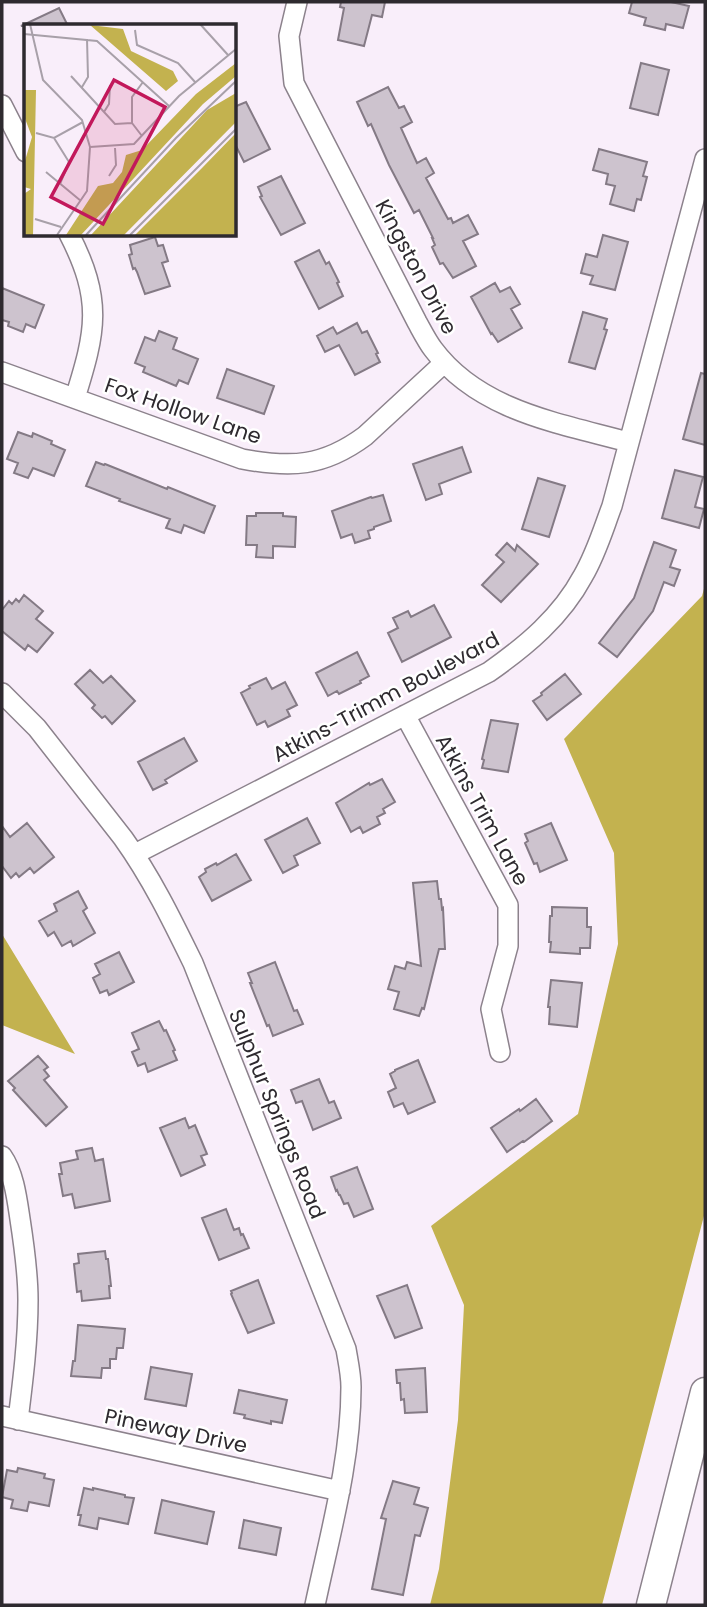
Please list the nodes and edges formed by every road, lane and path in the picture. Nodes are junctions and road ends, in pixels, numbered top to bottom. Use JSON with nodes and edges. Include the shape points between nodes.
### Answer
{"nodes":[{"id":1,"x":297,"y":2,"type":"edge"},
{"id":2,"x":2,"y":105,"type":"edge"},
{"id":3,"x":24,"y":148,"type":"edge"},
{"id":4,"x":705,"y":159,"type":"edge"},
{"id":5,"x":70,"y":236,"type":"edge"},
{"id":6,"x":444,"y":363,"type":"junction"},
{"id":7,"x":2,"y":372,"type":"edge"},
{"id":8,"x":75,"y":398,"type":"junction"},
{"id":9,"x":628,"y":442,"type":"junction"},
{"id":10,"x":2,"y":692,"type":"edge"},
{"id":11,"x":405,"y":715,"type":"junction"},
{"id":12,"x":135,"y":854,"type":"junction"},
{"id":13,"x":500,"y":1052,"type":"dead end"},
{"id":14,"x":2,"y":1156,"type":"edge"},
{"id":15,"x":705,"y":1392,"type":"edge"},
{"id":16,"x":10,"y":1418,"type":"edge"},
{"id":17,"x":340,"y":1491,"type":"junction"},
{"id":18,"x":315,"y":1605,"type":"edge"},
{"id":19,"x":651,"y":1605,"type":"edge"}],
"edges":[{"from":1,"to":6,"type":"street","name":"Kingston Drive","via":[[289,36],[294,83],[417,322]]},
{"from":2,"to":3,"type":"street"},
{"from":4,"to":9,"type":"street","name":"Atkins-Trimm Boulevard"},
{"from":5,"to":8,"type":"street","via":[[91,287],[93,321],[89,354]]},
{"from":6,"to":8,"type":"street","name":"Fox Hollow Lane","via":[[354,444],[314,462],[290,465],[242,459]]},
{"from":6,"to":9,"type":"street","name":"Kingston Drive","via":[[474,388],[518,411]]},
{"from":7,"to":8,"type":"street","name":"Fox Hollow Lane"},
{"from":9,"to":11,"type":"street","name":"Atkins-Trimm Boulevard","via":[[599,544],[569,599],[517,653]]},
{"from":10,"to":12,"type":"street","name":"Sulphur Springs Road","via":[[37,728]]},
{"from":11,"to":12,"type":"street","name":"Atkins-Trimm Boulevard"},
{"from":11,"to":13,"type":"street","name":"Atkins Trim Lane","via":[[508,905],[508,946],[491,1009]]},
{"from":12,"to":17,"type":"street","name":"Sulphur Springs Road","via":[[192,963],[346,1349],[350,1421]]},
{"from":14,"to":16,"type":"street","via":[[17,1198],[28,1298],[27,1356]]},
{"from":15,"to":19,"type":"highway"},
{"from":16,"to":17,"type":"street","name":"Pineway Drive"},
{"from":17,"to":18,"type":"street","name":"Sulphur Springs Road"}]}
